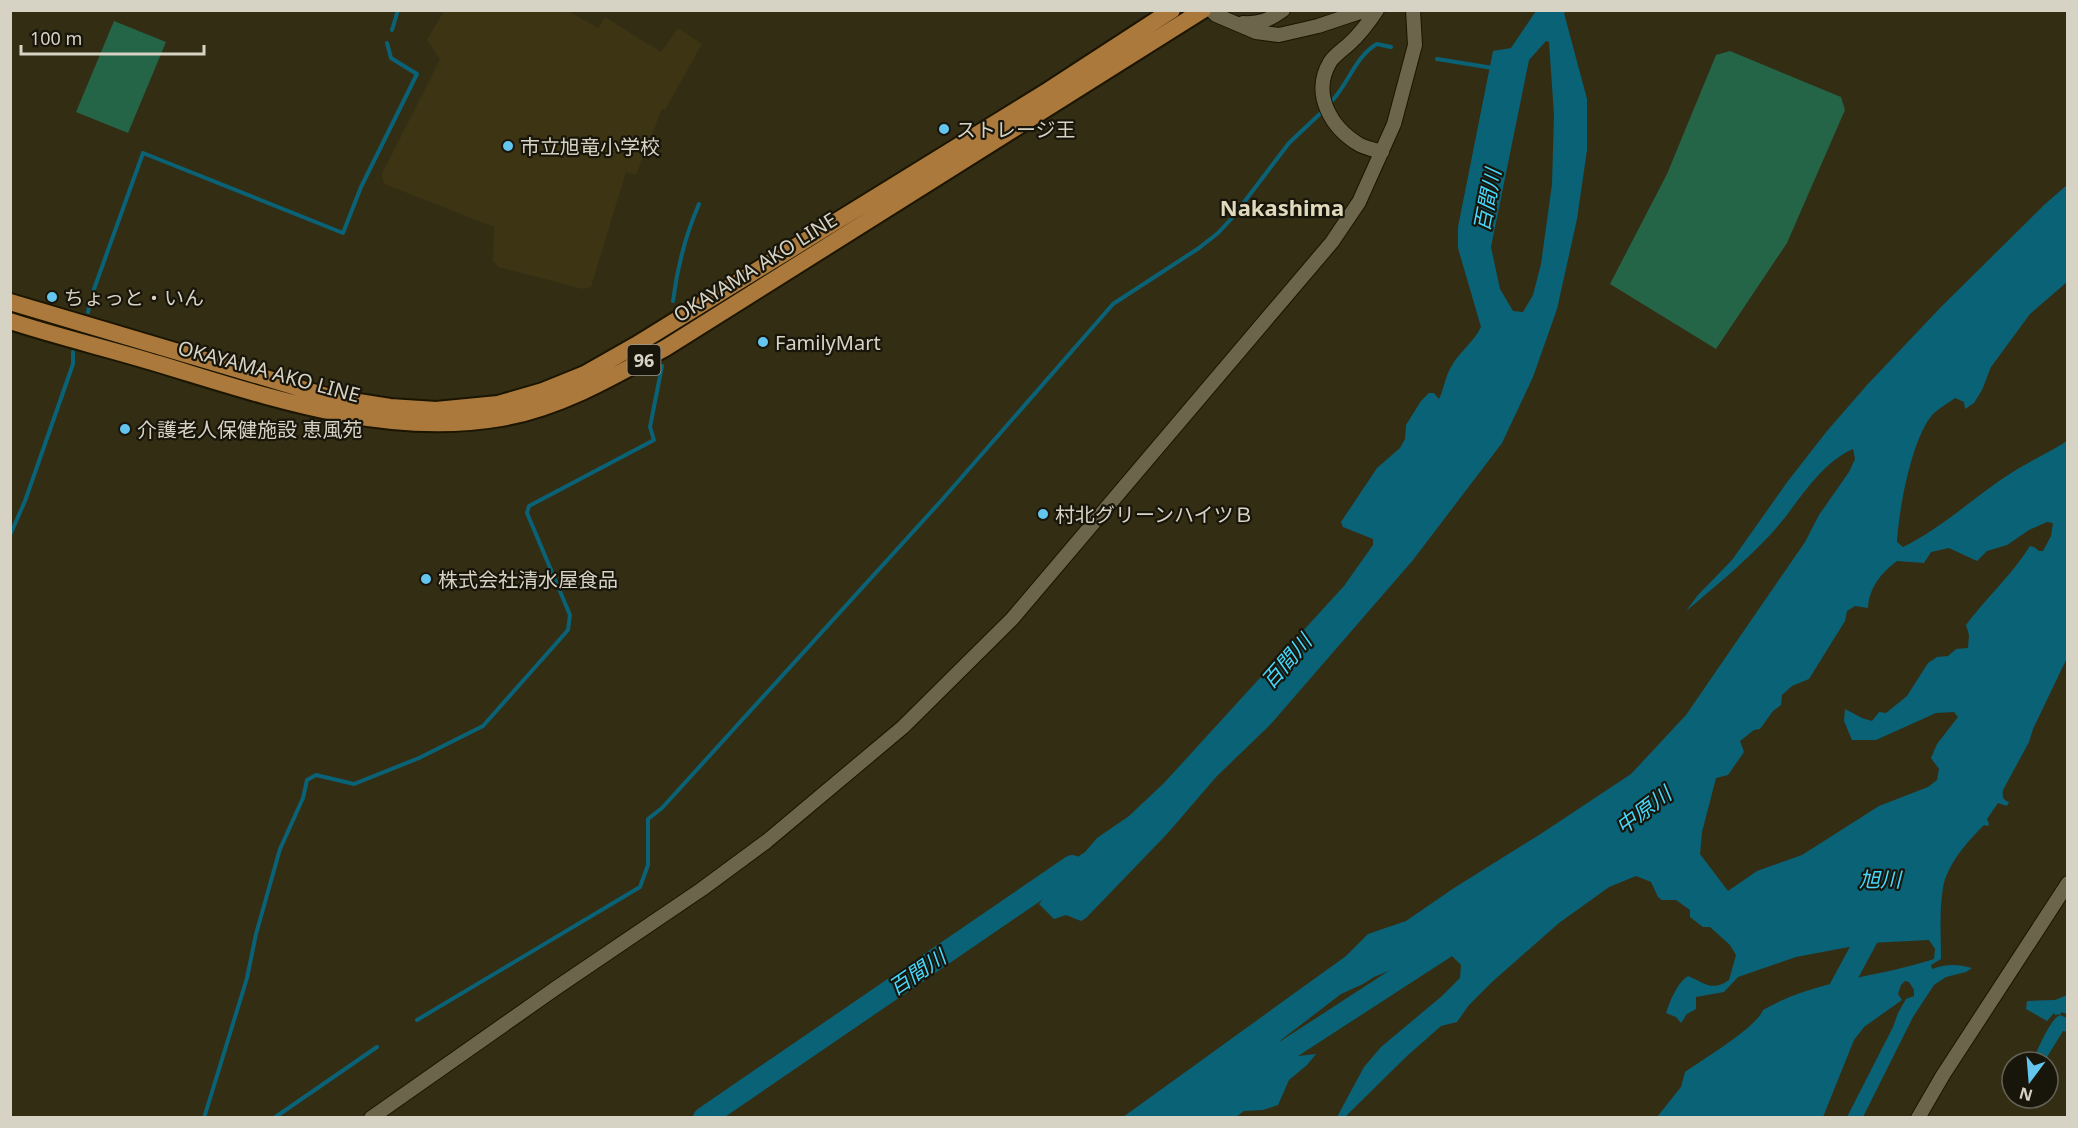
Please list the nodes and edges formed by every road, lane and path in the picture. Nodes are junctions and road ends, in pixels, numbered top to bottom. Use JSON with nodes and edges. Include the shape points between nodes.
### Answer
{"nodes":[{"id":1,"x":1172,"y":10,"type":"edge"},
{"id":2,"x":1203,"y":10,"type":"edge"},
{"id":3,"x":1210,"y":10,"type":"edge"},
{"id":4,"x":1283,"y":10,"type":"edge"},
{"id":5,"x":1377,"y":10,"type":"edge"},
{"id":6,"x":1413,"y":10,"type":"edge"},
{"id":7,"x":1359,"y":13,"type":"edge"},
{"id":8,"x":1232,"y":22,"type":"junction"},
{"id":9,"x":1382,"y":152,"type":"junction"},
{"id":10,"x":10,"y":302,"type":"edge"},
{"id":11,"x":10,"y":321,"type":"edge"},
{"id":12,"x":2067,"y":883,"type":"edge"},
{"id":13,"x":371,"y":1118,"type":"edge"},
{"id":14,"x":1918,"y":1118,"type":"edge"}],
"edges":[{"from":1,"to":10,"type":"main road","name":"OKAYAMA AKO LINE","number":"96","via":[[636,345],[585,374],[498,404],[436,410],[333,398]]},
{"from":2,"to":11,"type":"main road","name":"OKAYAMA AKO LINE","number":"96","via":[[667,347],[592,388],[501,418],[436,424],[330,412]]},
{"from":3,"to":8,"type":"street"},
{"from":4,"to":8,"type":"street","via":[[1257,24]]},
{"from":5,"to":9,"type":"street","via":[[1363,31],[1331,60],[1323,79],[1322,97],[1341,129],[1361,145]]},
{"from":6,"to":9,"type":"street","via":[[1415,45],[1394,124]]},
{"from":7,"to":8,"type":"street","via":[[1279,35],[1256,32]]},
{"from":9,"to":13,"type":"street","via":[[1359,202],[1332,242],[1012,619],[946,686],[767,841]]},
{"from":12,"to":14,"type":"street"}]}
